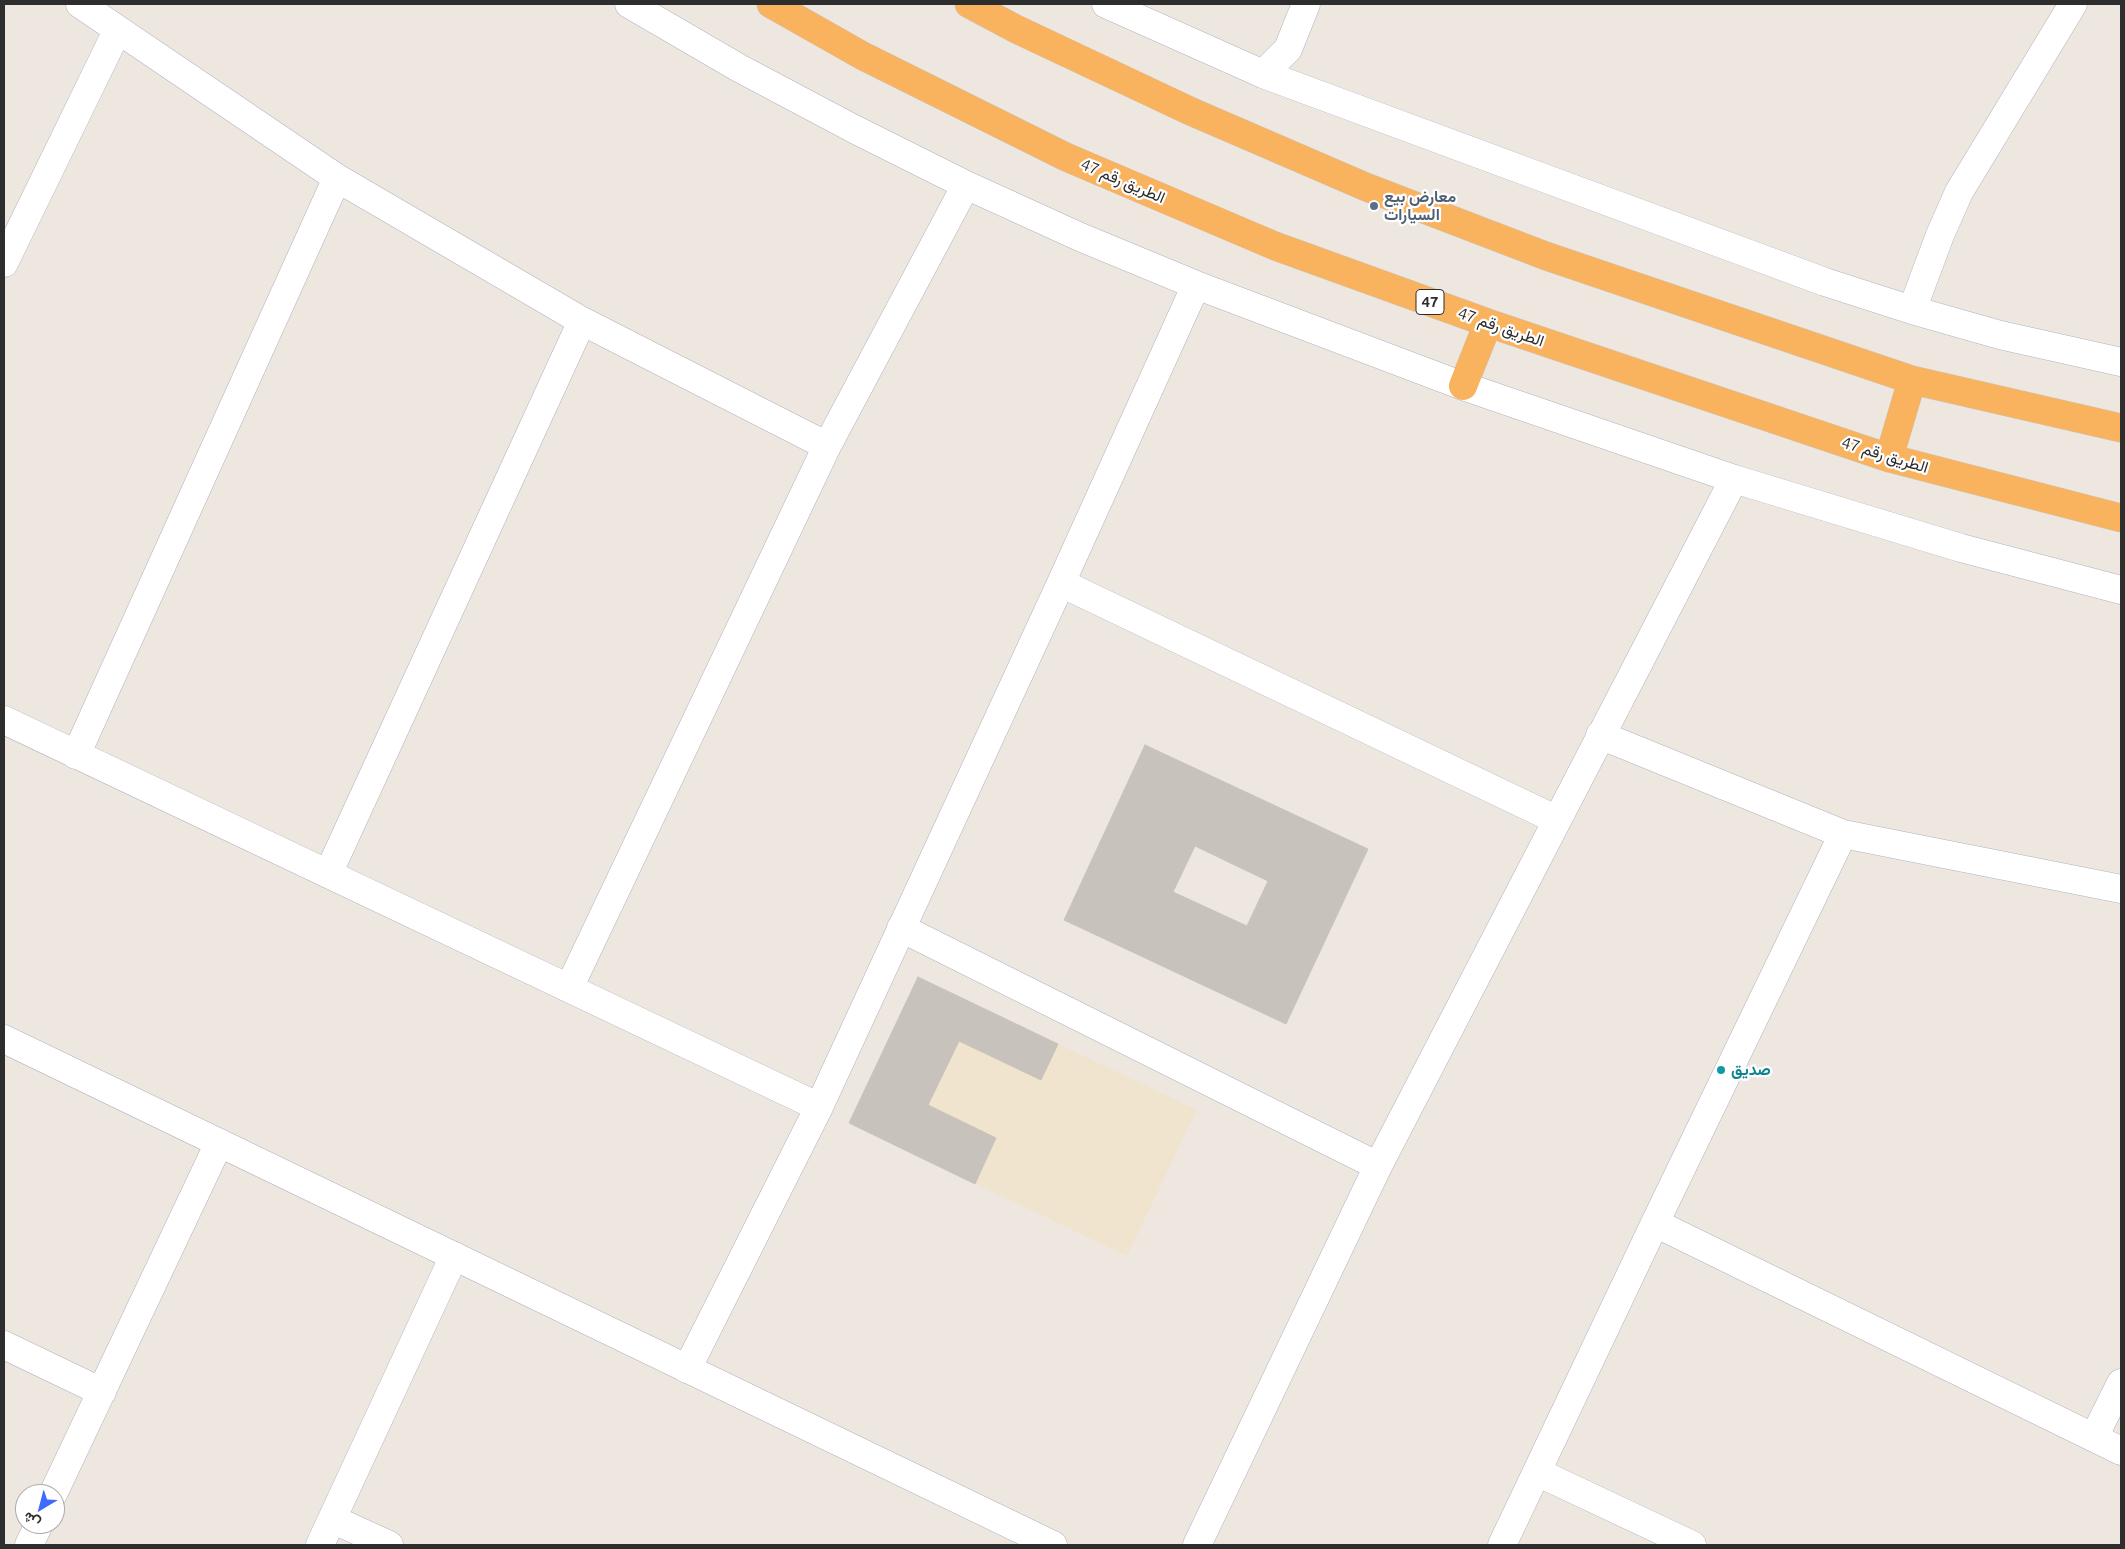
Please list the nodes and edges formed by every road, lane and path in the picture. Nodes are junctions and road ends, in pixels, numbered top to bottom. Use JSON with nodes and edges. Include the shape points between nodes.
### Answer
{"nodes":[{"id":1,"x":80,"y":4,"type":"edge"},
{"id":2,"x":629,"y":4,"type":"edge"},
{"id":3,"x":771,"y":4,"type":"edge"},
{"id":4,"x":969,"y":4,"type":"edge"},
{"id":5,"x":1106,"y":4,"type":"edge"},
{"id":6,"x":1306,"y":4,"type":"edge"},
{"id":7,"x":2073,"y":4,"type":"edge"},
{"id":8,"x":117,"y":31,"type":"junction"},
{"id":9,"x":1263,"y":74,"type":"junction"},
{"id":10,"x":337,"y":178,"type":"junction"},
{"id":11,"x":966,"y":185,"type":"junction"},
{"id":12,"x":4,"y":264,"type":"edge"},
{"id":13,"x":1196,"y":285,"type":"junction"},
{"id":14,"x":1912,"y":310,"type":"junction"},
{"id":15,"x":582,"y":321,"type":"junction"},
{"id":16,"x":1488,"y":323,"type":"junction"},
{"id":17,"x":2121,"y":362,"type":"edge"},
{"id":18,"x":1912,"y":380,"type":"junction"},
{"id":19,"x":1463,"y":386,"type":"junction"},
{"id":20,"x":2121,"y":428,"type":"edge"},
{"id":21,"x":827,"y":446,"type":"junction"},
{"id":22,"x":1889,"y":458,"type":"junction"},
{"id":23,"x":1734,"y":479,"type":"junction"},
{"id":24,"x":2121,"y":518,"type":"edge"},
{"id":25,"x":1061,"y":583,"type":"junction"},
{"id":26,"x":2121,"y":590,"type":"edge"},
{"id":27,"x":4,"y":720,"type":"edge"},
{"id":28,"x":1600,"y":735,"type":"junction"},
{"id":29,"x":76,"y":755,"type":"junction"},
{"id":30,"x":1557,"y":820,"type":"junction"},
{"id":31,"x":1843,"y":834,"type":"junction"},
{"id":32,"x":328,"y":874,"type":"junction"},
{"id":33,"x":2121,"y":889,"type":"edge"},
{"id":34,"x":901,"y":928,"type":"junction"},
{"id":35,"x":569,"y":988,"type":"junction"},
{"id":36,"x":4,"y":1039,"type":"edge"},
{"id":37,"x":819,"y":1107,"type":"junction"},
{"id":38,"x":219,"y":1143,"type":"junction"},
{"id":39,"x":1378,"y":1166,"type":"junction"},
{"id":40,"x":1655,"y":1222,"type":"junction"},
{"id":41,"x":454,"y":1256,"type":"junction"},
{"id":42,"x":4,"y":1345,"type":"edge"},
{"id":43,"x":687,"y":1368,"type":"junction"},
{"id":44,"x":2121,"y":1383,"type":"edge"},
{"id":45,"x":102,"y":1392,"type":"junction"},
{"id":46,"x":2094,"y":1437,"type":"junction"},
{"id":47,"x":2121,"y":1450,"type":"edge"},
{"id":48,"x":1537,"y":1472,"type":"junction"},
{"id":49,"x":59,"y":1484,"type":"edge"},
{"id":50,"x":332,"y":1519,"type":"junction"},
{"id":51,"x":320,"y":1545,"type":"edge"},
{"id":52,"x":388,"y":1545,"type":"edge"},
{"id":53,"x":1053,"y":1545,"type":"edge"},
{"id":54,"x":1197,"y":1545,"type":"edge"},
{"id":55,"x":1502,"y":1545,"type":"edge"},
{"id":56,"x":1692,"y":1545,"type":"edge"}],
"edges":[{"from":1,"to":8,"type":"street"},
{"from":2,"to":11,"type":"street","via":[[739,68]]},
{"from":3,"to":16,"type":"highway","name":"الطريق رقم 47","number":"47","via":[[863,56],[1066,156],[1274,246]]},
{"from":4,"to":18,"type":"highway","via":[[1190,111],[1366,187],[1546,256]]},
{"from":5,"to":9,"type":"street"},
{"from":6,"to":9,"type":"street","via":[[1288,50]]},
{"from":7,"to":14,"type":"street","via":[[1959,192]]},
{"from":8,"to":10,"type":"street"},
{"from":8,"to":12,"type":"street"},
{"from":9,"to":14,"type":"street","via":[[1817,279]]},
{"from":10,"to":15,"type":"street"},
{"from":10,"to":29,"type":"street"},
{"from":11,"to":13,"type":"street"},
{"from":11,"to":21,"type":"street"},
{"from":13,"to":19,"type":"street"},
{"from":13,"to":25,"type":"street"},
{"from":14,"to":17,"type":"street","via":[[2000,335]]},
{"from":15,"to":21,"type":"street"},
{"from":15,"to":32,"type":"street"},
{"from":16,"to":19,"type":"highway"},
{"from":16,"to":22,"type":"highway","name":"الطريق رقم 47","number":"47"},
{"from":18,"to":20,"type":"highway"},
{"from":18,"to":22,"type":"highway"},
{"from":19,"to":23,"type":"street"},
{"from":21,"to":35,"type":"street"},
{"from":22,"to":24,"type":"highway","name":"الطريق رقم 47","number":"47"},
{"from":23,"to":26,"type":"street","via":[[1961,548]]},
{"from":23,"to":28,"type":"street"},
{"from":25,"to":30,"type":"street"},
{"from":25,"to":34,"type":"street"},
{"from":27,"to":29,"type":"street"},
{"from":28,"to":30,"type":"street"},
{"from":28,"to":31,"type":"street"},
{"from":29,"to":32,"type":"street"},
{"from":30,"to":39,"type":"street"},
{"from":31,"to":33,"type":"street"},
{"from":31,"to":40,"type":"street"},
{"from":32,"to":35,"type":"street"},
{"from":34,"to":37,"type":"street"},
{"from":34,"to":39,"type":"street"},
{"from":35,"to":37,"type":"street"},
{"from":36,"to":38,"type":"street"},
{"from":37,"to":43,"type":"street"},
{"from":38,"to":41,"type":"street"},
{"from":38,"to":45,"type":"street"},
{"from":39,"to":54,"type":"street"},
{"from":40,"to":46,"type":"street"},
{"from":40,"to":48,"type":"street"},
{"from":41,"to":43,"type":"street"},
{"from":41,"to":50,"type":"street"},
{"from":42,"to":45,"type":"street"},
{"from":43,"to":53,"type":"street"},
{"from":44,"to":46,"type":"street"},
{"from":45,"to":49,"type":"street"},
{"from":46,"to":47,"type":"street"},
{"from":48,"to":55,"type":"street"},
{"from":48,"to":56,"type":"street"},
{"from":50,"to":51,"type":"street"},
{"from":50,"to":52,"type":"street"}]}
